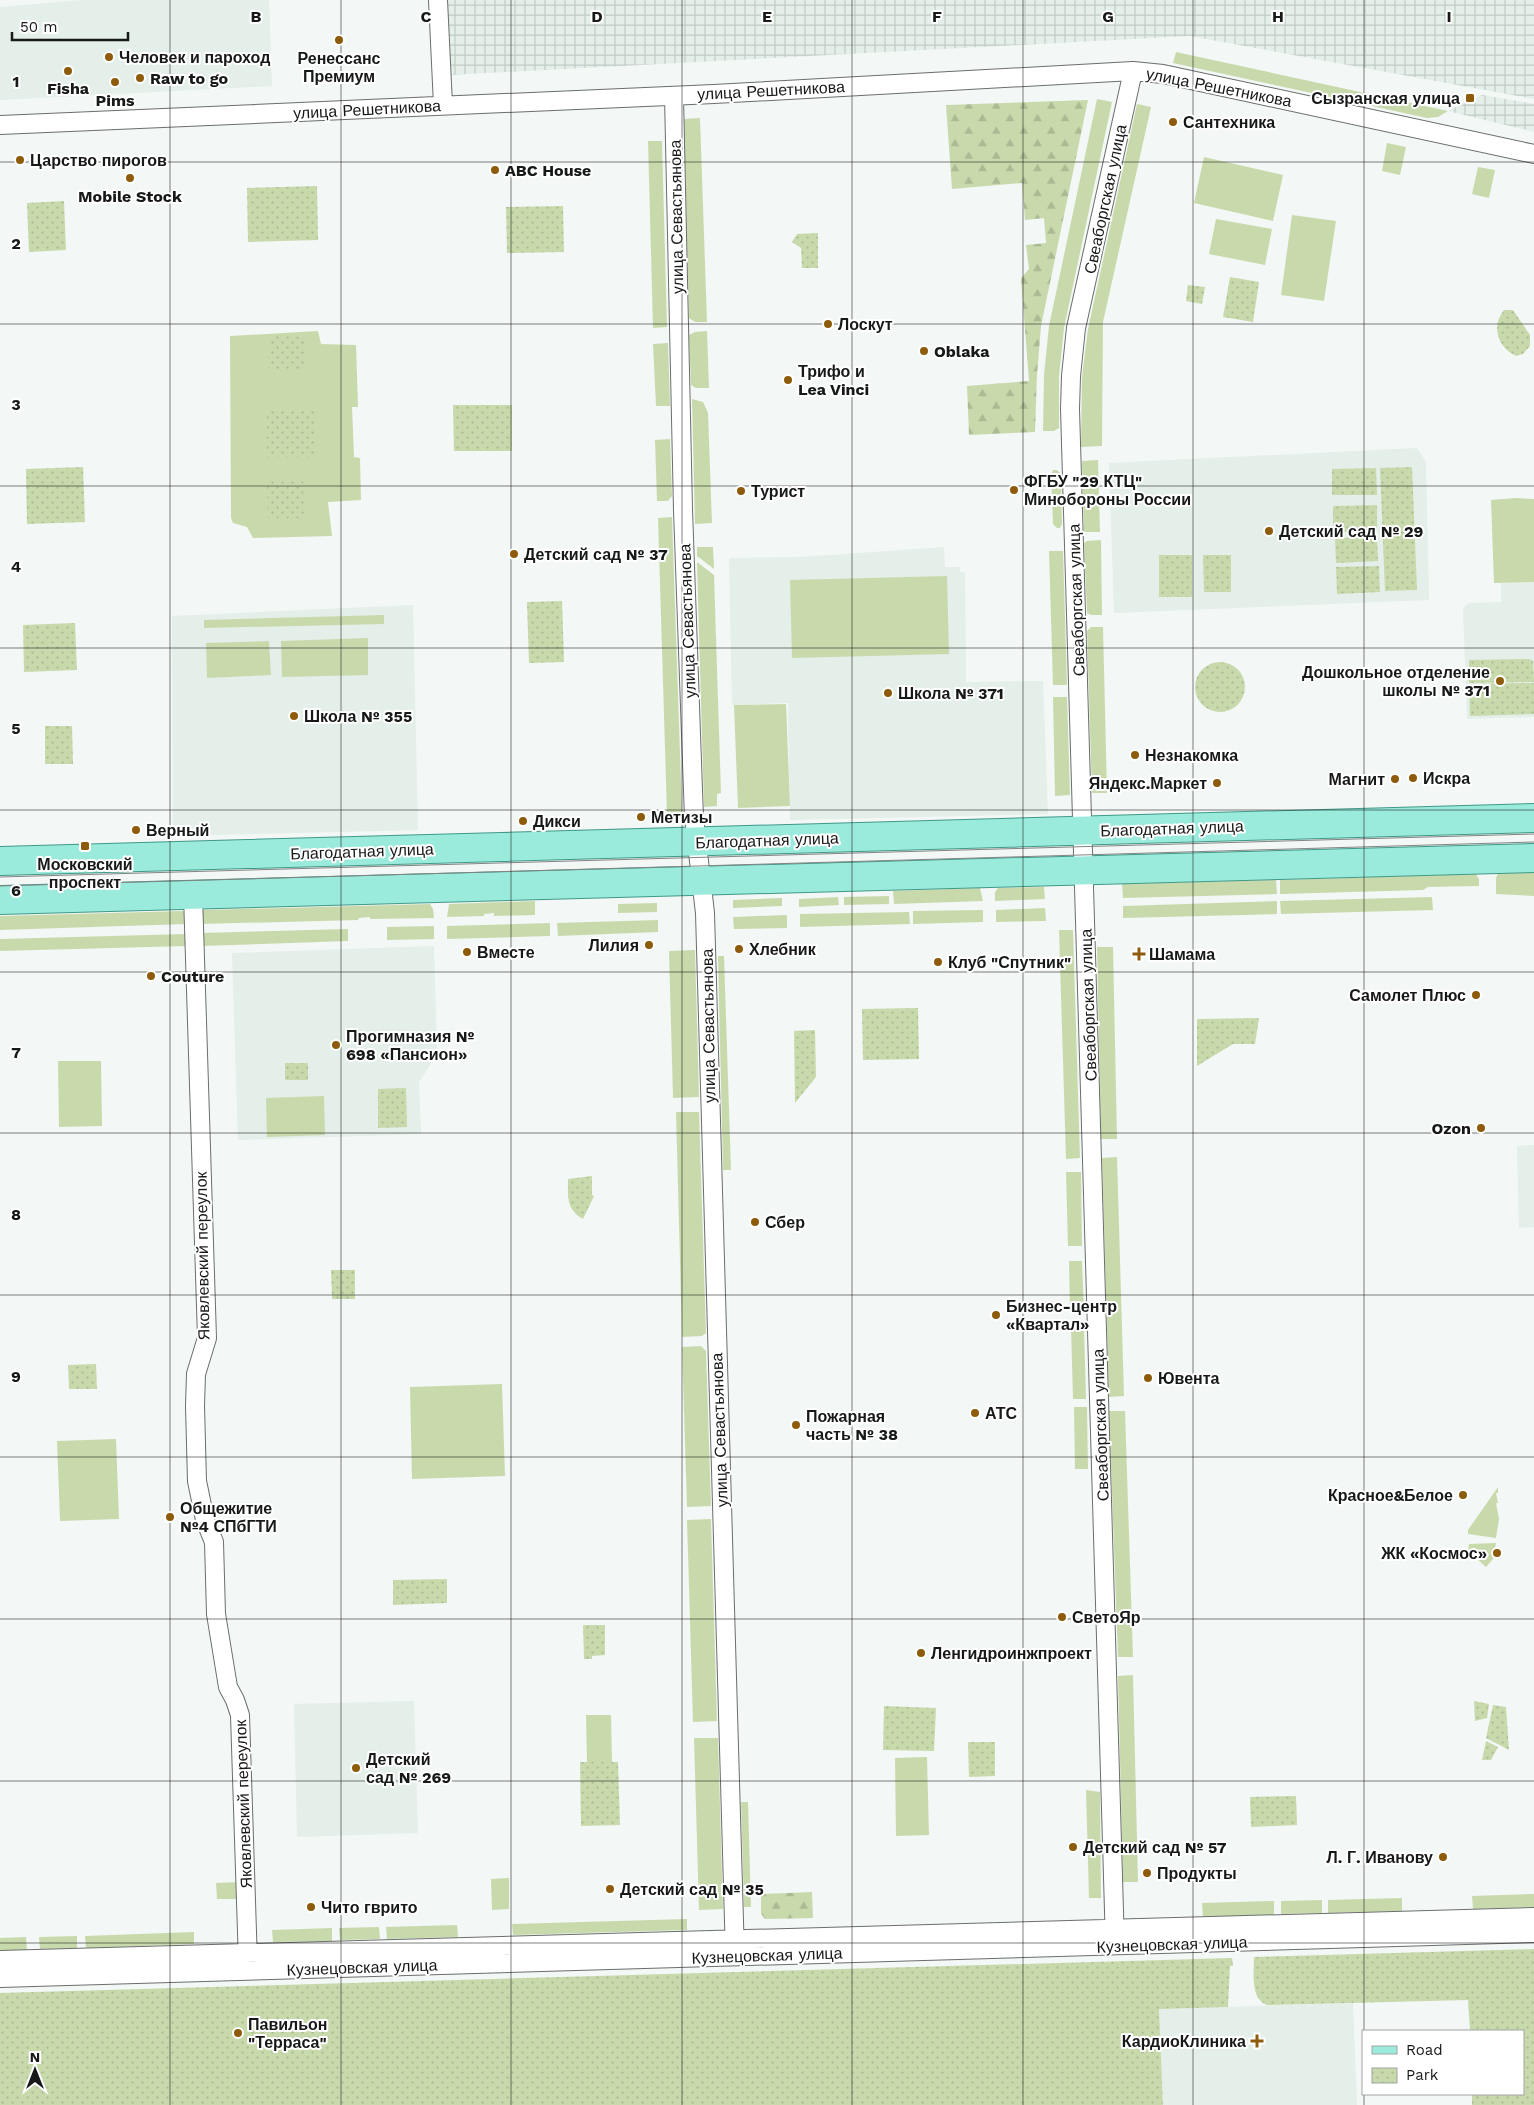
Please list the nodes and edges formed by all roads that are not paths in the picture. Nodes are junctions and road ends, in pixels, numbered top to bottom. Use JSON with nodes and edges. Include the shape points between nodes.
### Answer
{"nodes":[{"id":1,"x":438,"y":0,"type":"edge"},
{"id":2,"x":1133,"y":71,"type":"junction"},
{"id":3,"x":674,"y":96,"type":"junction"},
{"id":4,"x":443,"y":105,"type":"junction"},
{"id":5,"x":0,"y":125,"type":"edge"},
{"id":6,"x":1534,"y":154,"type":"edge"},
{"id":7,"x":1534,"y":818,"type":"edge"},
{"id":8,"x":1083,"y":830,"type":"junction"},
{"id":9,"x":697,"y":842,"type":"junction"},
{"id":10,"x":372,"y":850,"type":"junction"},
{"id":11,"x":1534,"y":858,"type":"edge"},
{"id":12,"x":0,"y":861,"type":"edge"},
{"id":13,"x":1084,"y":871,"type":"junction"},
{"id":14,"x":702,"y":882,"type":"junction"},
{"id":15,"x":373,"y":889,"type":"junction"},
{"id":16,"x":193,"y":894,"type":"junction"},
{"id":17,"x":0,"y":900,"type":"edge"},
{"id":18,"x":1534,"y":1916,"type":"edge"},
{"id":19,"x":1534,"y":1933,"type":"edge"},
{"id":20,"x":1114,"y":1937,"type":"junction"},
{"id":21,"x":735,"y":1948,"type":"junction"},
{"id":22,"x":0,"y":1960,"type":"edge"},
{"id":23,"x":248,"y":1962,"type":"junction"},
{"id":24,"x":0,"y":1978,"type":"edge"}],
"edges":[{"from":1,"to":4,"type":"street"},
{"from":2,"to":3,"type":"street","name":"улица Решетникова"},
{"from":2,"to":6,"type":"street","name":"улица Решетникова","via":[[1181,78]]},
{"from":2,"to":8,"type":"street","name":"Свеаборгская улица","via":[[1076,328],[1071,376],[1070,446]]},
{"from":3,"to":4,"type":"street","name":"улица Решетникова"},
{"from":3,"to":9,"type":"street","name":"улица Севастьянова","via":[[684,518]]},
{"from":4,"to":5,"type":"street","name":"улица Решетникова"},
{"from":7,"to":8,"type":"main road","name":"Благодатная улица"},
{"from":8,"to":9,"type":"main road","name":"Благодатная улица"},
{"from":8,"to":13,"type":"street","name":"Свеаборгская улица"},
{"from":9,"to":10,"type":"main road","name":"Благодатная улица"},
{"from":9,"to":14,"type":"street","name":"улица Севастьянова"},
{"from":10,"to":12,"type":"main road","name":"Благодатная улица"},
{"from":10,"to":15,"type":"main road"},
{"from":11,"to":13,"type":"main road"},
{"from":13,"to":14,"type":"main road"},
{"from":13,"to":20,"type":"street","name":"Свеаборгская улица"},
{"from":14,"to":15,"type":"main road"},
{"from":14,"to":21,"type":"street","name":"улица Севастьянова"},
{"from":15,"to":16,"type":"main road"},
{"from":16,"to":17,"type":"main road"},
{"from":16,"to":23,"type":"street","name":"Яковлевский переулок","via":[[207,1338],[196,1374],[197,1481],[205,1520],[214,1542],[216,1614],[228,1687],[240,1716]]},
{"from":18,"to":20,"type":"street","name":"Кузнецовская улица"},
{"from":19,"to":20,"type":"street","name":"Кузнецовская улица"},
{"from":20,"to":21,"type":"street","name":"Кузнецовская улица"},
{"from":21,"to":23,"type":"street","name":"Кузнецовская улица"},
{"from":22,"to":23,"type":"street","name":"Кузнецовская улица"},
{"from":23,"to":24,"type":"street","name":"Кузнецовская улица"}]}
